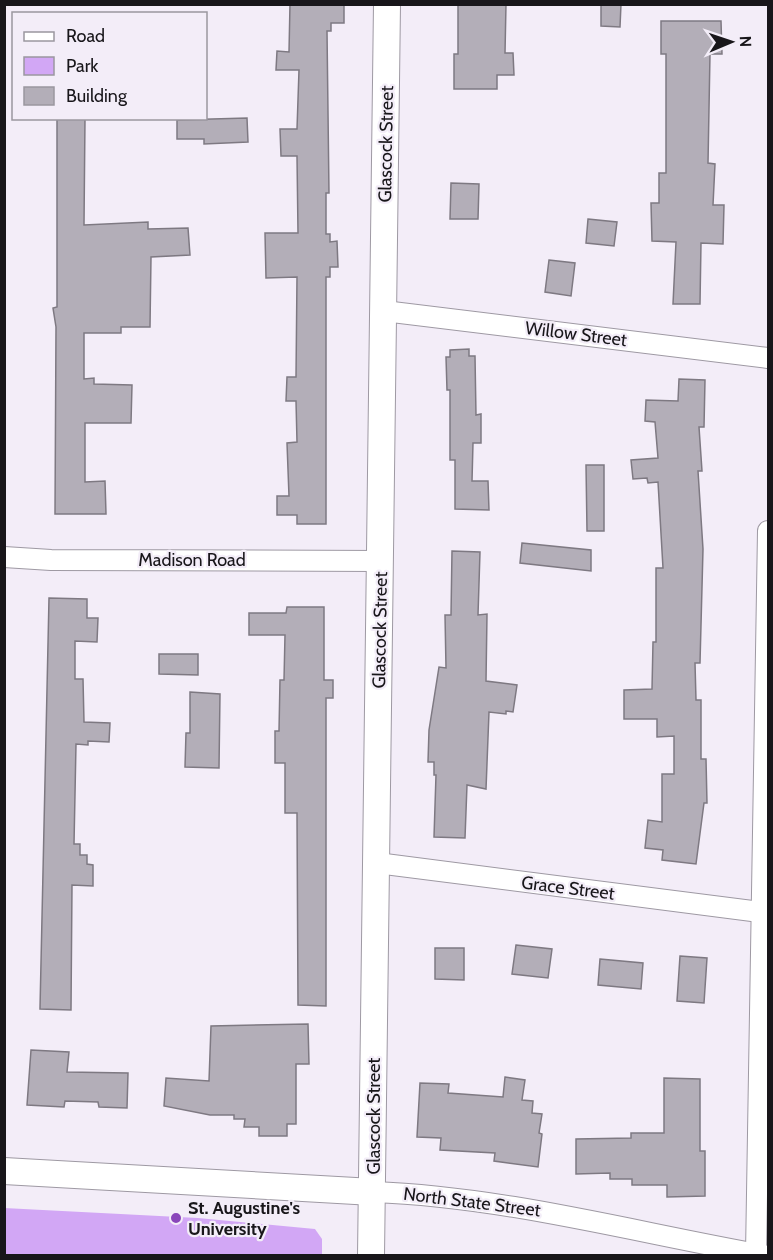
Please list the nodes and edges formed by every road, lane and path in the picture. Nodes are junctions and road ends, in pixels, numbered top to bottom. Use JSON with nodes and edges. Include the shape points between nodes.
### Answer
{"nodes":[{"id":1,"x":387,"y":4,"type":"edge"},
{"id":2,"x":384,"y":311,"type":"junction"},
{"id":3,"x":768,"y":358,"type":"edge"},
{"id":4,"x":768,"y":531,"type":"edge"},
{"id":5,"x":4,"y":556,"type":"edge"},
{"id":6,"x":381,"y":561,"type":"junction"},
{"id":7,"x":377,"y":863,"type":"junction"},
{"id":8,"x":760,"y":912,"type":"junction"},
{"id":9,"x":4,"y":1171,"type":"edge"},
{"id":10,"x":373,"y":1192,"type":"junction"},
{"id":11,"x":762,"y":1255,"type":"edge"},
{"id":12,"x":371,"y":1256,"type":"edge"}],
"edges":[{"from":1,"to":2,"type":"street","name":"Glascock Street"},
{"from":2,"to":3,"type":"street","name":"Willow Street"},
{"from":2,"to":6,"type":"street","name":"Glascock Street"},
{"from":4,"to":8,"type":"street"},
{"from":5,"to":6,"type":"street","name":"Madison Road","via":[[51,560]]},
{"from":6,"to":7,"type":"street","name":"Glascock Street"},
{"from":7,"to":8,"type":"street","name":"Grace Street"},
{"from":7,"to":10,"type":"street","name":"Glascock Street"},
{"from":8,"to":11,"type":"street"},
{"from":9,"to":10,"type":"street","name":"North State Street"},
{"from":10,"to":11,"type":"street","name":"North State Street","via":[[410,1193],[556,1213]]},
{"from":10,"to":12,"type":"street","name":"Glascock Street"}]}
